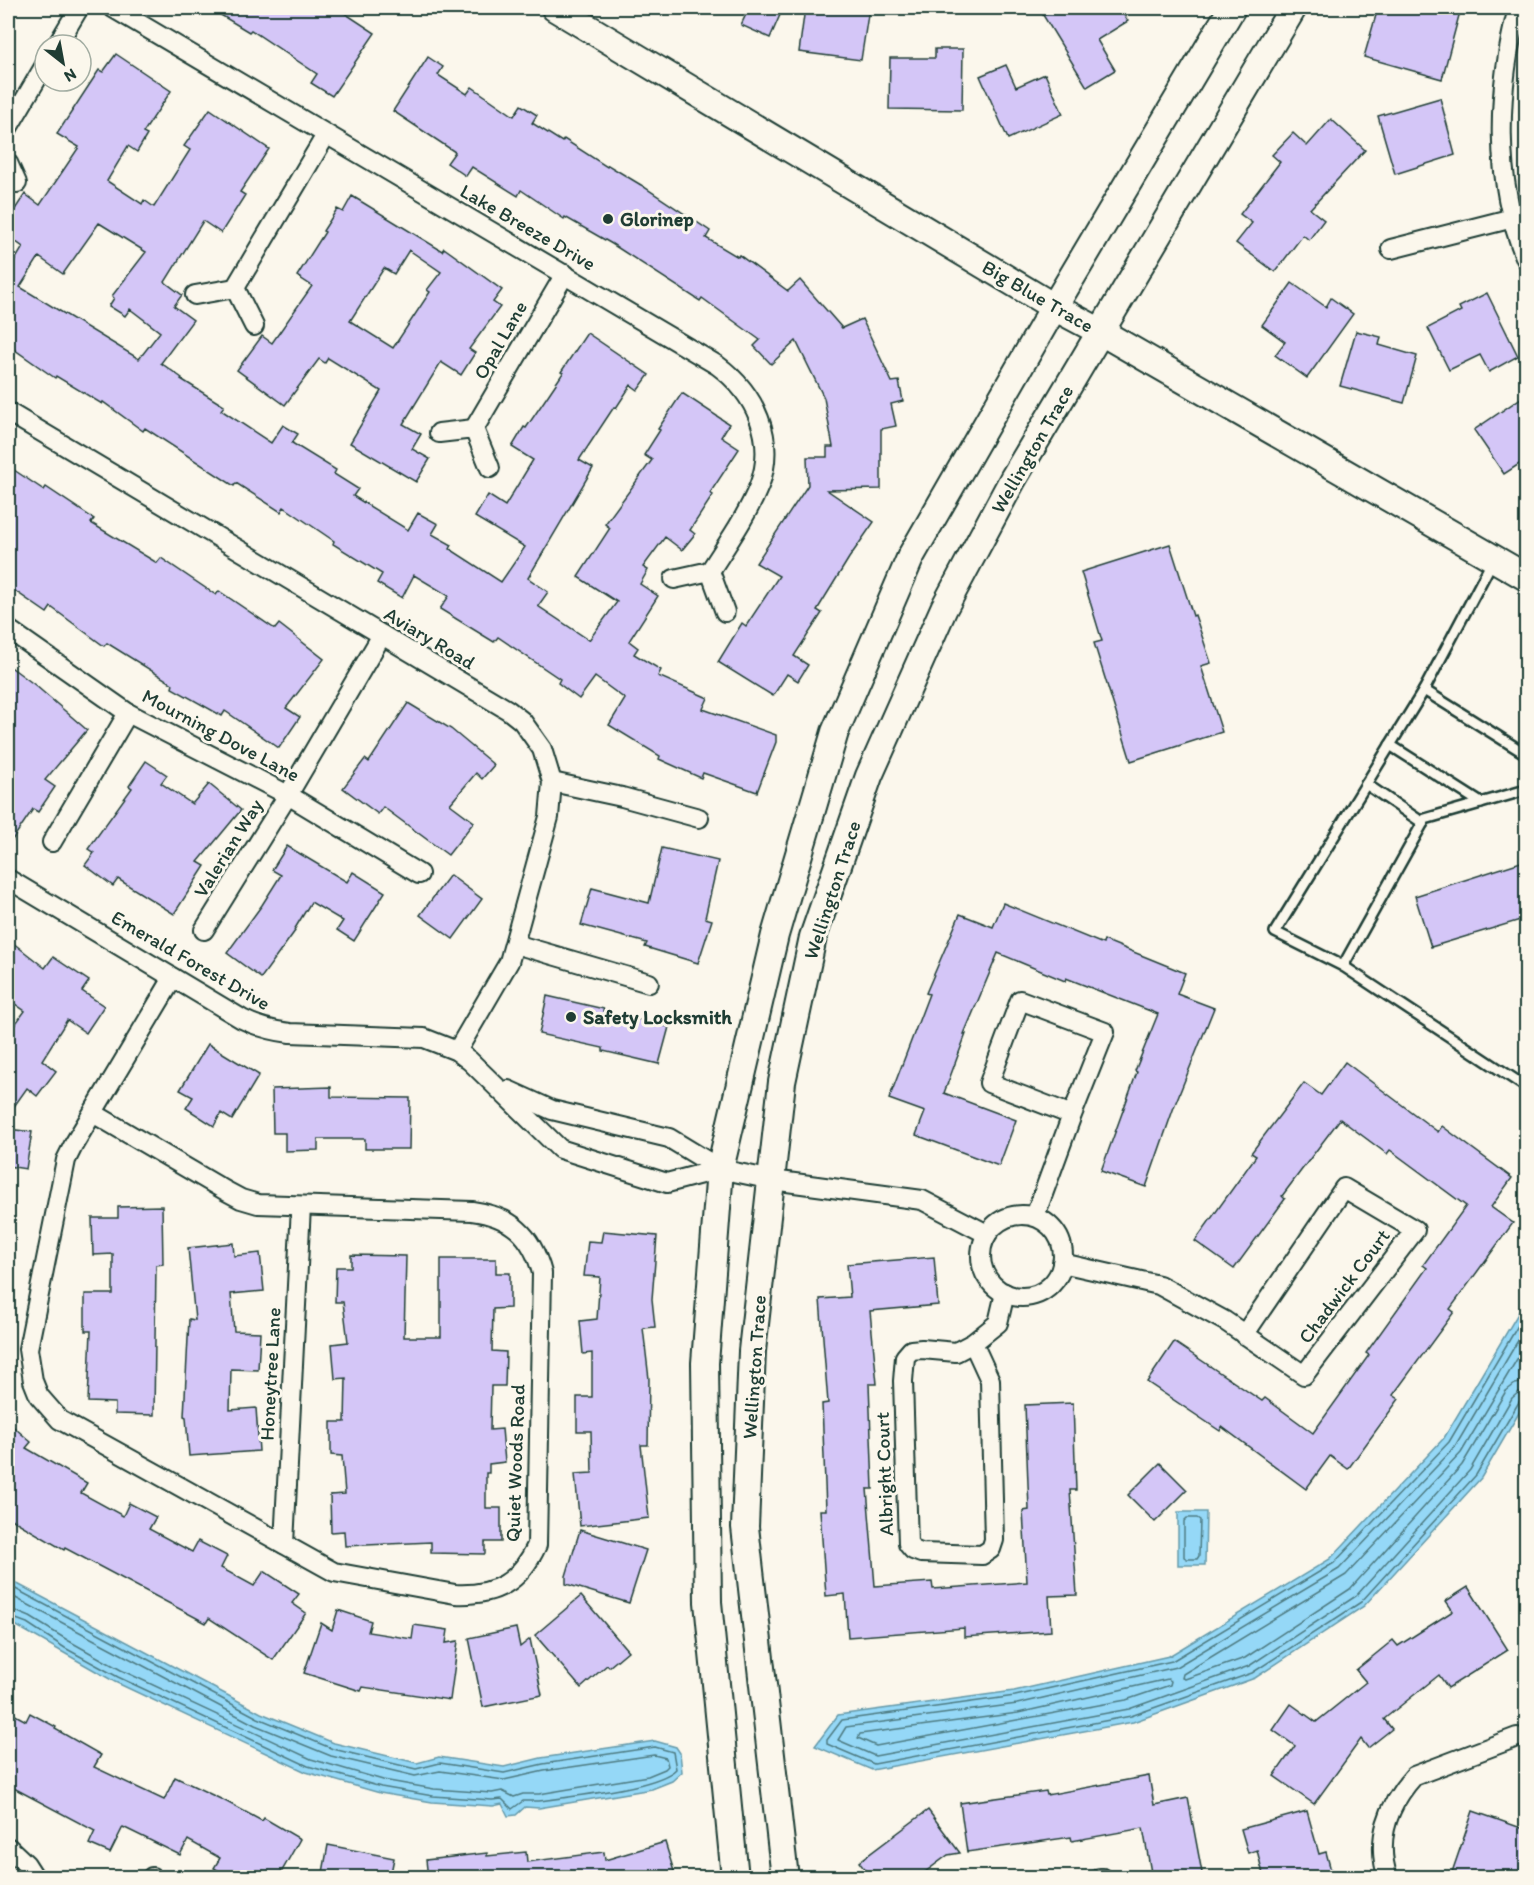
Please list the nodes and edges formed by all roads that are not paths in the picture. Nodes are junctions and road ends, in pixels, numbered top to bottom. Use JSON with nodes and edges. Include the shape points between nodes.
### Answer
{"nodes":[{"id":1,"x":79,"y":8,"type":"edge"},
{"id":2,"x":113,"y":8,"type":"edge"},
{"id":3,"x":555,"y":8,"type":"edge"},
{"id":4,"x":1232,"y":8,"type":"edge"},
{"id":5,"x":1293,"y":8,"type":"edge"},
{"id":6,"x":1518,"y":8,"type":"edge"},
{"id":7,"x":64,"y":33,"type":"edge"},
{"id":8,"x":33,"y":85,"type":"edge"},
{"id":9,"x":8,"y":128,"type":"edge"},
{"id":10,"x":326,"y":135,"type":"junction"},
{"id":11,"x":8,"y":164,"type":"edge"},
{"id":12,"x":17,"y":183,"type":"dead end"},
{"id":13,"x":1513,"y":218,"type":"junction"},
{"id":14,"x":1391,"y":249,"type":"dead end"},
{"id":15,"x":1527,"y":259,"type":"edge"},
{"id":16,"x":565,"y":274,"type":"junction"},
{"id":17,"x":235,"y":288,"type":"junction"},
{"id":18,"x":195,"y":295,"type":"dead end"},
{"id":19,"x":1054,"y":307,"type":"junction"},
{"id":20,"x":254,"y":326,"type":"dead end"},
{"id":21,"x":1101,"y":332,"type":"junction"},
{"id":22,"x":8,"y":412,"type":"edge"},
{"id":23,"x":474,"y":429,"type":"junction"},
{"id":24,"x":439,"y":433,"type":"dead end"},
{"id":25,"x":490,"y":468,"type":"dead end"},
{"id":26,"x":1495,"y":557,"type":"junction"},
{"id":27,"x":710,"y":571,"type":"junction"},
{"id":28,"x":1527,"y":577,"type":"edge"},
{"id":29,"x":674,"y":579,"type":"dead end"},
{"id":30,"x":725,"y":612,"type":"dead end"},
{"id":31,"x":8,"y":629,"type":"edge"},
{"id":32,"x":382,"y":635,"type":"junction"},
{"id":33,"x":1424,"y":690,"type":"junction"},
{"id":34,"x":128,"y":713,"type":"junction"},
{"id":35,"x":1390,"y":745,"type":"junction"},
{"id":36,"x":1527,"y":754,"type":"edge"},
{"id":37,"x":552,"y":782,"type":"junction"},
{"id":38,"x":1366,"y":784,"type":"junction"},
{"id":39,"x":1527,"y":790,"type":"edge"},
{"id":40,"x":288,"y":795,"type":"junction"},
{"id":41,"x":1481,"y":803,"type":"junction"},
{"id":42,"x":699,"y":818,"type":"dead end"},
{"id":43,"x":1423,"y":823,"type":"junction"},
{"id":44,"x":52,"y":842,"type":"dead end"},
{"id":45,"x":419,"y":874,"type":"dead end"},
{"id":46,"x":8,"y":879,"type":"edge"},
{"id":47,"x":204,"y":930,"type":"dead end"},
{"id":48,"x":515,"y":944,"type":"junction"},
{"id":49,"x":1343,"y":966,"type":"junction"},
{"id":50,"x":173,"y":978,"type":"junction"},
{"id":51,"x":649,"y":983,"type":"dead end"},
{"id":52,"x":457,"y":1051,"type":"junction"},
{"id":53,"x":495,"y":1085,"type":"junction"},
{"id":54,"x":1527,"y":1087,"type":"edge"},
{"id":55,"x":93,"y":1113,"type":"junction"},
{"id":56,"x":1072,"y":1115,"type":"junction"},
{"id":57,"x":720,"y":1169,"type":"junction"},
{"id":58,"x":772,"y":1180,"type":"junction"},
{"id":59,"x":301,"y":1206,"type":"junction"},
{"id":60,"x":1035,"y":1216,"type":"junction"},
{"id":61,"x":987,"y":1234,"type":"junction"},
{"id":62,"x":1062,"y":1263,"type":"junction"},
{"id":63,"x":1005,"y":1293,"type":"junction"},
{"id":64,"x":1244,"y":1335,"type":"junction"},
{"id":65,"x":973,"y":1343,"type":"junction"},
{"id":66,"x":284,"y":1544,"type":"junction"},
{"id":67,"x":1517,"y":1737,"type":"dead end"},
{"id":68,"x":8,"y":1847,"type":"edge"},
{"id":69,"x":35,"y":1878,"type":"edge"},
{"id":70,"x":735,"y":1878,"type":"edge"},
{"id":71,"x":785,"y":1878,"type":"edge"},
{"id":72,"x":1388,"y":1878,"type":"edge"}],
"edges":[{"from":1,"to":7,"type":"street"},
{"from":2,"to":10,"type":"street","name":"Lake Breeze Drive"},
{"from":3,"to":19,"type":"street","name":"Big Blue Trace"},
{"from":4,"to":19,"type":"street","name":"Wellington Trace"},
{"from":5,"to":21,"type":"street","name":"Wellington Trace"},
{"from":6,"to":13,"type":"street","via":[[1503,80],[1501,132]]},
{"from":8,"to":9,"type":"street"},
{"from":10,"to":16,"type":"street","name":"Lake Breeze Drive"},
{"from":10,"to":17,"type":"street"},
{"from":11,"to":12,"type":"street"},
{"from":13,"to":14,"type":"street"},
{"from":13,"to":15,"type":"street"},
{"from":16,"to":23,"type":"street","name":"Opal Lane"},
{"from":16,"to":27,"type":"street","name":"Lake Breeze Drive","via":[[717,365],[731,375],[753,402],[764,435],[764,469],[759,486]]},
{"from":17,"to":18,"type":"street"},
{"from":17,"to":20,"type":"street"},
{"from":19,"to":21,"type":"street","name":"Big Blue Trace"},
{"from":19,"to":57,"type":"street","name":"Wellington Trace","via":[[911,556],[835,732],[775,935]]},
{"from":21,"to":26,"type":"street","name":"Big Blue Trace"},
{"from":21,"to":58,"type":"street","name":"Wellington Trace","via":[[1013,479],[944,608],[869,776],[813,937],[782,1082]]},
{"from":22,"to":32,"type":"street","name":"Aviary Road"},
{"from":23,"to":24,"type":"street"},
{"from":23,"to":25,"type":"street"},
{"from":26,"to":28,"type":"street","name":"Big Blue Trace"},
{"from":26,"to":33,"type":"lane"},
{"from":27,"to":29,"type":"street"},
{"from":27,"to":30,"type":"street"},
{"from":31,"to":34,"type":"street","name":"Mourning Dove Lane"},
{"from":32,"to":37,"type":"street","name":"Aviary Road","via":[[522,721],[542,749]]},
{"from":32,"to":40,"type":"street","name":"Valerian Way"},
{"from":33,"to":35,"type":"lane"},
{"from":33,"to":36,"type":"lane"},
{"from":34,"to":40,"type":"street","name":"Mourning Dove Lane"},
{"from":34,"to":44,"type":"street"},
{"from":35,"to":38,"type":"lane"},
{"from":35,"to":41,"type":"lane"},
{"from":37,"to":42,"type":"street"},
{"from":37,"to":48,"type":"street","name":"Aviary Road","via":[[549,816]]},
{"from":38,"to":43,"type":"lane"},
{"from":38,"to":49,"type":"lane","via":[[1275,932]]},
{"from":39,"to":41,"type":"lane"},
{"from":40,"to":45,"type":"street","name":"Mourning Dove Lane"},
{"from":40,"to":47,"type":"street","name":"Valerian Way"},
{"from":41,"to":43,"type":"lane","via":[[1425,819]]},
{"from":43,"to":49,"type":"lane"},
{"from":46,"to":50,"type":"street","name":"Emerald Forest Drive"},
{"from":48,"to":51,"type":"street"},
{"from":48,"to":52,"type":"street","name":"Aviary Road","via":[[509,962]]},
{"from":49,"to":54,"type":"lane"},
{"from":50,"to":52,"type":"street","name":"Emerald Forest Drive","via":[[242,1019],[274,1032],[424,1038]]},
{"from":50,"to":55,"type":"street","name":"Quiet Woods Road"},
{"from":52,"to":53,"type":"street","name":"Emerald Forest Drive"},
{"from":53,"to":57,"type":"street","name":"Emerald Forest Drive","via":[[552,1110],[669,1138]]},
{"from":53,"to":57,"type":"street","name":"Emerald Forest Drive","via":[[560,1149],[667,1183]]},
{"from":55,"to":59,"type":"street","name":"Quiet Woods Road","via":[[241,1199],[274,1206]]},
{"from":55,"to":66,"type":"street","name":"Quiet Woods Road","via":[[66,1160],[28,1349],[39,1395],[60,1420]]},
{"from":56,"to":56,"type":"street","via":[[989,1083],[1020,1000],[1105,1032]]},
{"from":56,"to":60,"type":"street"},
{"from":57,"to":58,"type":"street","name":"Emerald Forest Drive"},
{"from":57,"to":70,"type":"street","name":"Wellington Trace","via":[[705,1363],[708,1602]]},
{"from":58,"to":61,"type":"street","name":"Emerald Forest Drive","via":[[922,1200]]},
{"from":58,"to":71,"type":"street","name":"Wellington Trace","via":[[752,1351],[745,1527]]},
{"from":59,"to":66,"type":"street","name":"Honeytree Lane"},
{"from":59,"to":66,"type":"street","name":"Quiet Woods Road","via":[[488,1213],[511,1224],[530,1241],[542,1273],[537,1545],[530,1561],[506,1585],[473,1595],[334,1572]]},
{"from":60,"to":61,"type":"street","via":[[1007,1217]]},
{"from":60,"to":62,"type":"street","via":[[1057,1235],[1063,1251]]},
{"from":61,"to":63,"type":"street","via":[[981,1247],[981,1261],[989,1280]]},
{"from":62,"to":63,"type":"street","via":[[1051,1285],[1041,1292],[1029,1296]]},
{"from":62,"to":64,"type":"street","name":"Chadwick Court","via":[[1159,1285]]},
{"from":63,"to":65,"type":"street","name":"Albright Court","via":[[998,1323]]},
{"from":64,"to":64,"type":"street","name":"Chadwick Court","via":[[1304,1375],[1415,1230],[1344,1188]]},
{"from":65,"to":65,"type":"street","name":"Albright Court","via":[[956,1352],[911,1350],[905,1357],[908,1544],[921,1553],[982,1555],[991,1549],[994,1540],[990,1380]]},
{"from":67,"to":72,"type":"street","via":[[1414,1776],[1402,1789],[1383,1835]]},
{"from":68,"to":69,"type":"street"}]}
